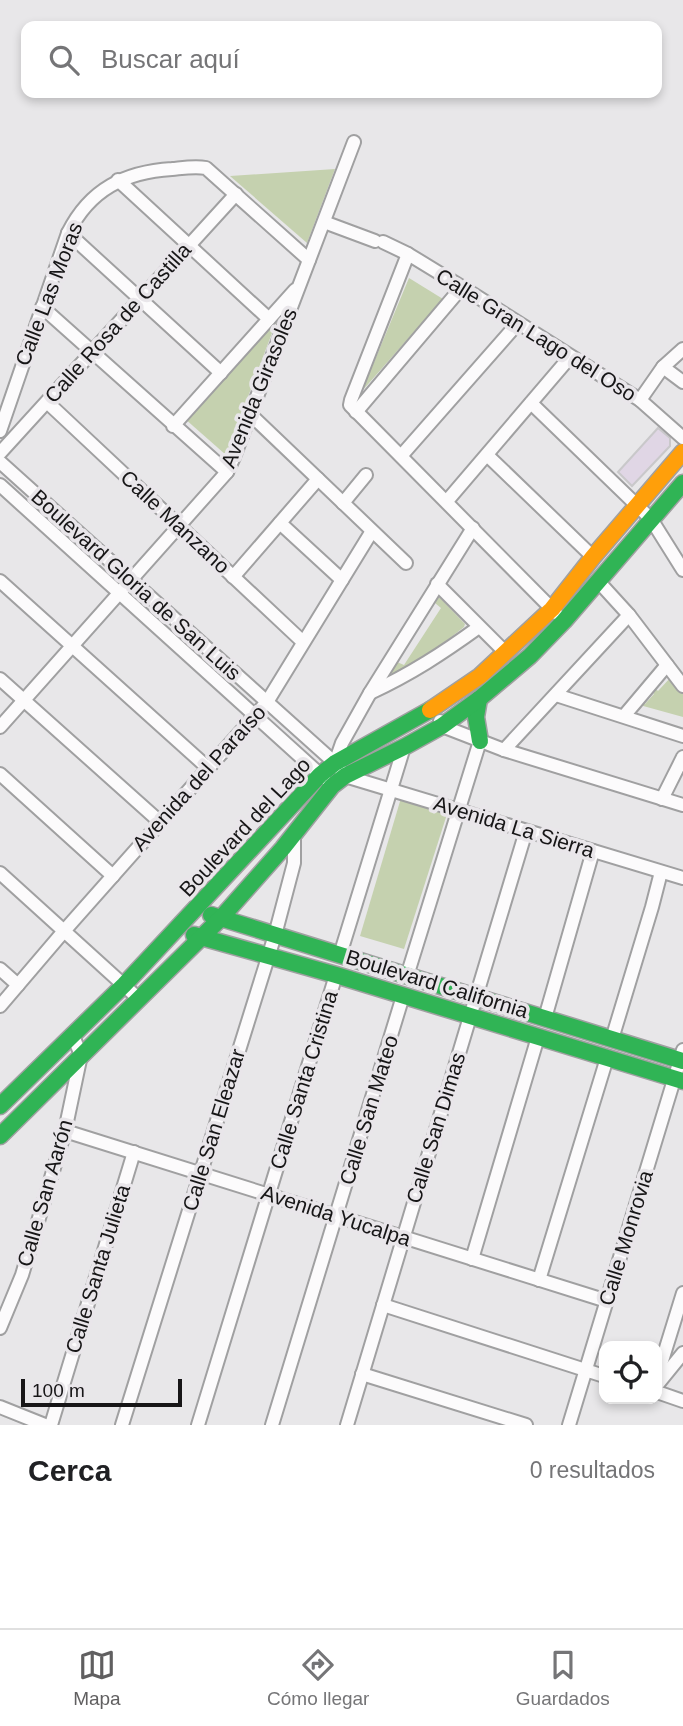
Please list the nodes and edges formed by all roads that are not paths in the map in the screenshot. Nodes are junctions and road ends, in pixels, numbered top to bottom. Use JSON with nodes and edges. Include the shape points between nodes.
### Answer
{"nodes":[{"id":1,"x":354,"y":142,"type":"dead end"},
{"id":2,"x":118,"y":180,"type":"junction"},
{"id":3,"x":236,"y":194,"type":"junction"},
{"id":4,"x":324,"y":222,"type":"junction"},
{"id":5,"x":68,"y":233,"type":"junction"},
{"id":6,"x":189,"y":246,"type":"junction"},
{"id":7,"x":408,"y":254,"type":"junction"},
{"id":8,"x":309,"y":260,"type":"junction"},
{"id":9,"x":300,"y":285,"type":"junction"},
{"id":10,"x":462,"y":287,"type":"junction"},
{"id":11,"x":141,"y":298,"type":"junction"},
{"id":12,"x":42,"y":307,"type":"junction"},
{"id":13,"x":269,"y":319,"type":"junction"},
{"id":14,"x":518,"y":323,"type":"junction"},
{"id":15,"x":683,"y":349,"type":"edge"},
{"id":16,"x":92,"y":352,"type":"junction"},
{"id":17,"x":570,"y":357,"type":"junction"},
{"id":18,"x":663,"y":367,"type":"junction"},
{"id":19,"x":221,"y":373,"type":"junction"},
{"id":20,"x":683,"y":382,"type":"edge"},
{"id":21,"x":640,"y":401,"type":"junction"},
{"id":22,"x":47,"y":402,"type":"junction"},
{"id":23,"x":531,"y":404,"type":"junction"},
{"id":24,"x":354,"y":410,"type":"junction"},
{"id":25,"x":250,"y":414,"type":"junction"},
{"id":26,"x":173,"y":426,"type":"junction"},
{"id":27,"x":0,"y":432,"type":"edge"},
{"id":28,"x":683,"y":438,"type":"edge"},
{"id":29,"x":683,"y":452,"type":"edge"},
{"id":30,"x":0,"y":453,"type":"edge"},
{"id":31,"x":487,"y":455,"type":"junction"},
{"id":32,"x":401,"y":456,"type":"junction"},
{"id":33,"x":0,"y":462,"type":"edge"},
{"id":34,"x":227,"y":472,"type":"junction"},
{"id":35,"x":366,"y":475,"type":"dead end"},
{"id":36,"x":318,"y":479,"type":"junction"},
{"id":37,"x":683,"y":483,"type":"edge"},
{"id":38,"x":0,"y":485,"type":"edge"},
{"id":39,"x":447,"y":501,"type":"junction"},
{"id":40,"x":343,"y":503,"type":"junction"},
{"id":41,"x":636,"y":505,"type":"junction"},
{"id":42,"x":651,"y":519,"type":"junction"},
{"id":43,"x":281,"y":523,"type":"junction"},
{"id":44,"x":179,"y":526,"type":"junction"},
{"id":45,"x":473,"y":528,"type":"junction"},
{"id":46,"x":372,"y":531,"type":"junction"},
{"id":47,"x":593,"y":557,"type":"junction"},
{"id":48,"x":406,"y":563,"type":"dead end"},
{"id":49,"x":683,"y":569,"type":"edge"},
{"id":50,"x":233,"y":577,"type":"junction"},
{"id":51,"x":131,"y":580,"type":"junction"},
{"id":52,"x":342,"y":580,"type":"junction"},
{"id":53,"x":0,"y":581,"type":"edge"},
{"id":54,"x":598,"y":581,"type":"junction"},
{"id":55,"x":437,"y":584,"type":"junction"},
{"id":56,"x":120,"y":593,"type":"junction"},
{"id":57,"x":558,"y":615,"type":"junction"},
{"id":58,"x":629,"y":615,"type":"junction"},
{"id":59,"x":480,"y":626,"type":"junction"},
{"id":60,"x":303,"y":642,"type":"junction"},
{"id":61,"x":72,"y":646,"type":"junction"},
{"id":62,"x":506,"y":653,"type":"junction"},
{"id":63,"x":667,"y":666,"type":"junction"},
{"id":64,"x":0,"y":679,"type":"edge"},
{"id":65,"x":683,"y":686,"type":"edge"},
{"id":66,"x":370,"y":693,"type":"junction"},
{"id":67,"x":556,"y":695,"type":"junction"},
{"id":68,"x":479,"y":699,"type":"junction"},
{"id":69,"x":24,"y":700,"type":"junction"},
{"id":70,"x":267,"y":702,"type":"junction"},
{"id":71,"x":434,"y":708,"type":"junction"},
{"id":72,"x":254,"y":716,"type":"junction"},
{"id":73,"x":624,"y":716,"type":"junction"},
{"id":74,"x":442,"y":726,"type":"junction"},
{"id":75,"x":0,"y":727,"type":"edge"},
{"id":76,"x":683,"y":736,"type":"edge"},
{"id":77,"x":480,"y":741,"type":"junction"},
{"id":78,"x":404,"y":747,"type":"junction"},
{"id":79,"x":504,"y":750,"type":"junction"},
{"id":80,"x":683,"y":757,"type":"edge"},
{"id":81,"x":208,"y":768,"type":"junction"},
{"id":82,"x":0,"y":774,"type":"edge"},
{"id":83,"x":333,"y":775,"type":"junction"},
{"id":84,"x":391,"y":790,"type":"junction"},
{"id":85,"x":662,"y":799,"type":"junction"},
{"id":86,"x":683,"y":806,"type":"edge"},
{"id":87,"x":458,"y":810,"type":"junction"},
{"id":88,"x":160,"y":822,"type":"junction"},
{"id":89,"x":526,"y":831,"type":"junction"},
{"id":90,"x":294,"y":834,"type":"junction"},
{"id":91,"x":593,"y":851,"type":"junction"},
{"id":92,"x":661,"y":872,"type":"junction"},
{"id":93,"x":0,"y":873,"type":"edge"},
{"id":94,"x":113,"y":876,"type":"junction"},
{"id":95,"x":683,"y":878,"type":"edge"},
{"id":96,"x":195,"y":910,"type":"junction"},
{"id":97,"x":221,"y":918,"type":"junction"},
{"id":98,"x":177,"y":930,"type":"junction"},
{"id":99,"x":64,"y":931,"type":"junction"},
{"id":100,"x":275,"y":935,"type":"junction"},
{"id":101,"x":201,"y":937,"type":"junction"},
{"id":102,"x":268,"y":955,"type":"junction"},
{"id":103,"x":340,"y":955,"type":"junction"},
{"id":104,"x":0,"y":969,"type":"edge"},
{"id":105,"x":336,"y":975,"type":"junction"},
{"id":106,"x":407,"y":976,"type":"junction"},
{"id":107,"x":18,"y":985,"type":"junction"},
{"id":108,"x":124,"y":985,"type":"junction"},
{"id":109,"x":404,"y":996,"type":"junction"},
{"id":110,"x":475,"y":997,"type":"junction"},
{"id":111,"x":139,"y":999,"type":"junction"},
{"id":112,"x":0,"y":1006,"type":"edge"},
{"id":113,"x":470,"y":1016,"type":"junction"},
{"id":114,"x":545,"y":1018,"type":"junction"},
{"id":115,"x":72,"y":1036,"type":"junction"},
{"id":116,"x":538,"y":1037,"type":"junction"},
{"id":117,"x":612,"y":1039,"type":"junction"},
{"id":118,"x":81,"y":1055,"type":"junction"},
{"id":119,"x":682,"y":1057,"type":"edge"},
{"id":120,"x":607,"y":1058,"type":"junction"},
{"id":121,"x":679,"y":1080,"type":"edge"},
{"id":122,"x":0,"y":1106,"type":"edge"},
{"id":123,"x":65,"y":1131,"type":"junction"},
{"id":124,"x":0,"y":1136,"type":"edge"},
{"id":125,"x":134,"y":1152,"type":"junction"},
{"id":126,"x":201,"y":1173,"type":"junction"},
{"id":127,"x":269,"y":1195,"type":"junction"},
{"id":128,"x":337,"y":1216,"type":"junction"},
{"id":129,"x":403,"y":1237,"type":"junction"},
{"id":130,"x":472,"y":1259,"type":"junction"},
{"id":131,"x":539,"y":1280,"type":"junction"},
{"id":132,"x":683,"y":1293,"type":"edge"},
{"id":133,"x":607,"y":1301,"type":"junction"},
{"id":134,"x":383,"y":1305,"type":"junction"},
{"id":135,"x":0,"y":1328,"type":"edge"},
{"id":136,"x":683,"y":1353,"type":"edge"},
{"id":137,"x":662,"y":1361,"type":"edge"},
{"id":138,"x":586,"y":1370,"type":"junction"},
{"id":139,"x":362,"y":1374,"type":"junction"},
{"id":140,"x":599,"y":1374,"type":"edge"},
{"id":141,"x":662,"y":1380,"type":"edge"},
{"id":142,"x":662,"y":1394,"type":"edge"},
{"id":143,"x":683,"y":1401,"type":"edge"},
{"id":144,"x":0,"y":1407,"type":"edge"},
{"id":145,"x":45,"y":1425,"type":"edge"},
{"id":146,"x":51,"y":1425,"type":"edge"},
{"id":147,"x":122,"y":1425,"type":"edge"},
{"id":148,"x":198,"y":1425,"type":"edge"},
{"id":149,"x":272,"y":1425,"type":"edge"},
{"id":150,"x":347,"y":1425,"type":"edge"},
{"id":151,"x":526,"y":1425,"type":"edge"},
{"id":152,"x":569,"y":1425,"type":"edge"}],
"edges":[{"from":1,"to":4,"type":"street","name":"Avenida Girasoles"},
{"from":2,"to":3,"type":"street","name":"Calle Las Moras","via":[[201,167]]},
{"from":2,"to":5,"type":"street","name":"Calle Las Moras","via":[[85,208]]},
{"from":2,"to":6,"type":"street"},
{"from":3,"to":6,"type":"street","name":"Calle Rosa de Castilla"},
{"from":3,"to":8,"type":"street"},
{"from":4,"to":7,"type":"street","name":"Calle Gran Lago del Oso"},
{"from":4,"to":8,"type":"street","name":"Avenida Girasoles"},
{"from":5,"to":11,"type":"street"},
{"from":5,"to":12,"type":"street","name":"Calle Las Moras"},
{"from":6,"to":11,"type":"street","name":"Calle Rosa de Castilla"},
{"from":6,"to":13,"type":"street"},
{"from":7,"to":10,"type":"street","name":"Calle Gran Lago del Oso"},
{"from":7,"to":24,"type":"street","via":[[351,400]]},
{"from":8,"to":9,"type":"street","name":"Avenida Girasoles"},
{"from":9,"to":13,"type":"street"},
{"from":9,"to":25,"type":"street","name":"Avenida Girasoles"},
{"from":10,"to":14,"type":"street","name":"Calle Gran Lago del Oso"},
{"from":10,"to":24,"type":"street"},
{"from":11,"to":16,"type":"street","name":"Calle Rosa de Castilla"},
{"from":11,"to":19,"type":"street"},
{"from":12,"to":16,"type":"street"},
{"from":12,"to":27,"type":"street","name":"Calle Las Moras"},
{"from":13,"to":19,"type":"street"},
{"from":14,"to":17,"type":"street","name":"Calle Gran Lago del Oso"},
{"from":14,"to":32,"type":"street"},
{"from":15,"to":18,"type":"street"},
{"from":16,"to":22,"type":"street","name":"Calle Rosa de Castilla"},
{"from":16,"to":26,"type":"street"},
{"from":17,"to":21,"type":"street","name":"Calle Gran Lago del Oso"},
{"from":17,"to":23,"type":"street"},
{"from":18,"to":20,"type":"street"},
{"from":18,"to":21,"type":"street"},
{"from":19,"to":26,"type":"street"},
{"from":21,"to":28,"type":"street","name":"Calle Gran Lago del Oso"},
{"from":22,"to":30,"type":"street","name":"Calle Rosa de Castilla"},
{"from":22,"to":44,"type":"street","name":"Calle Manzano"},
{"from":23,"to":31,"type":"street"},
{"from":23,"to":41,"type":"street"},
{"from":24,"to":32,"type":"street"},
{"from":25,"to":34,"type":"street","name":"Avenida Girasoles"},
{"from":25,"to":36,"type":"street"},
{"from":26,"to":34,"type":"street"},
{"from":29,"to":41,"type":"street","name":"Boulevard del Lago"},
{"from":31,"to":39,"type":"street"},
{"from":31,"to":47,"type":"street"},
{"from":32,"to":39,"type":"street"},
{"from":33,"to":51,"type":"street","name":"Boulevard Gloria de San Luis"},
{"from":34,"to":44,"type":"street","name":"Avenida Girasoles"},
{"from":35,"to":40,"type":"street"},
{"from":36,"to":40,"type":"street"},
{"from":36,"to":43,"type":"street"},
{"from":37,"to":42,"type":"street","name":"Boulevard del Lago"},
{"from":38,"to":56,"type":"street","name":"Boulevard Gloria de San Luis"},
{"from":39,"to":45,"type":"street"},
{"from":40,"to":46,"type":"street"},
{"from":41,"to":42,"type":"street"},
{"from":41,"to":47,"type":"street","name":"Boulevard del Lago"},
{"from":42,"to":49,"type":"street"},
{"from":42,"to":54,"type":"street","name":"Boulevard del Lago"},
{"from":43,"to":50,"type":"street"},
{"from":43,"to":52,"type":"street"},
{"from":44,"to":50,"type":"street","name":"Calle Manzano"},
{"from":44,"to":51,"type":"street","name":"Avenida Girasoles"},
{"from":45,"to":55,"type":"street"},
{"from":45,"to":57,"type":"street"},
{"from":46,"to":48,"type":"street"},
{"from":46,"to":52,"type":"street","name":"Avenida del Paraíso"},
{"from":47,"to":57,"type":"street","name":"Boulevard del Lago"},
{"from":50,"to":60,"type":"street","name":"Calle Manzano"},
{"from":51,"to":56,"type":"street","name":"Avenida Girasoles"},
{"from":51,"to":70,"type":"street","name":"Boulevard Gloria de San Luis"},
{"from":52,"to":60,"type":"street","name":"Avenida del Paraíso"},
{"from":53,"to":61,"type":"street"},
{"from":54,"to":57,"type":"street","name":"Boulevard del Lago"},
{"from":54,"to":58,"type":"street"},
{"from":55,"to":59,"type":"street"},
{"from":55,"to":66,"type":"street"},
{"from":56,"to":61,"type":"street","name":"Avenida Girasoles"},
{"from":56,"to":72,"type":"street","name":"Boulevard Gloria de San Luis"},
{"from":57,"to":62,"type":"street","name":"Boulevard del Lago"},
{"from":57,"to":68,"type":"street","name":"Boulevard del Lago","via":[[530,656]]},
{"from":58,"to":63,"type":"street"},
{"from":58,"to":67,"type":"street"},
{"from":59,"to":62,"type":"street"},
{"from":59,"to":66,"type":"street","via":[[433,659]]},
{"from":60,"to":70,"type":"street","name":"Avenida del Paraíso"},
{"from":61,"to":69,"type":"street","name":"Avenida Girasoles"},
{"from":61,"to":81,"type":"street"},
{"from":62,"to":71,"type":"street","name":"Boulevard del Lago"},
{"from":63,"to":65,"type":"street"},
{"from":63,"to":73,"type":"street"},
{"from":64,"to":69,"type":"street"},
{"from":66,"to":83,"type":"street","via":[[342,743]]},
{"from":67,"to":73,"type":"street"},
{"from":67,"to":79,"type":"street"},
{"from":68,"to":74,"type":"street","name":"Boulevard del Lago"},
{"from":68,"to":77,"type":"street"},
{"from":69,"to":75,"type":"street","name":"Avenida Girasoles"},
{"from":69,"to":88,"type":"street"},
{"from":70,"to":72,"type":"street","name":"Avenida del Paraíso"},
{"from":70,"to":83,"type":"street","name":"Boulevard Gloria de San Luis"},
{"from":71,"to":74,"type":"street"},
{"from":71,"to":83,"type":"street","name":"Boulevard del Lago"},
{"from":72,"to":81,"type":"street","name":"Avenida del Paraíso"},
{"from":72,"to":83,"type":"street","name":"Boulevard Gloria de San Luis"},
{"from":73,"to":76,"type":"street"},
{"from":74,"to":77,"type":"street"},
{"from":74,"to":78,"type":"street","name":"Boulevard del Lago"},
{"from":77,"to":79,"type":"street"},
{"from":77,"to":87,"type":"street"},
{"from":78,"to":83,"type":"street","name":"Boulevard del Lago"},
{"from":78,"to":84,"type":"street"},
{"from":79,"to":85,"type":"street"},
{"from":80,"to":85,"type":"street"},
{"from":81,"to":88,"type":"street","name":"Avenida del Paraíso"},
{"from":82,"to":94,"type":"street"},
{"from":83,"to":84,"type":"street","name":"Avenida La Sierra"},
{"from":83,"to":90,"type":"street","name":"Boulevard del Lago"},
{"from":83,"to":96,"type":"street","name":"Boulevard del Lago"},
{"from":84,"to":87,"type":"street","name":"Avenida La Sierra"},
{"from":84,"to":103,"type":"street"},
{"from":85,"to":86,"type":"street"},
{"from":87,"to":89,"type":"street","name":"Avenida La Sierra"},
{"from":87,"to":106,"type":"street"},
{"from":88,"to":94,"type":"street","name":"Avenida del Paraíso"},
{"from":89,"to":91,"type":"street","name":"Avenida La Sierra"},
{"from":89,"to":110,"type":"street","name":"Calle San Dimas"},
{"from":90,"to":97,"type":"street","name":"Boulevard del Lago"},
{"from":90,"to":100,"type":"street","name":"Calle San Eleazar","via":[[294,863]]},
{"from":91,"to":92,"type":"street","name":"Avenida La Sierra"},
{"from":91,"to":114,"type":"street"},
{"from":92,"to":95,"type":"street","name":"Avenida La Sierra"},
{"from":92,"to":117,"type":"street"},
{"from":93,"to":99,"type":"street"},
{"from":94,"to":99,"type":"street","name":"Avenida del Paraíso"},
{"from":96,"to":97,"type":"street","name":"Boulevard California"},
{"from":96,"to":98,"type":"street","name":"Boulevard del Lago"},
{"from":97,"to":100,"type":"street","name":"Boulevard California"},
{"from":97,"to":101,"type":"street","name":"Boulevard del Lago"},
{"from":98,"to":101,"type":"street","name":"Boulevard California"},
{"from":98,"to":108,"type":"street","name":"Boulevard del Lago"},
{"from":99,"to":107,"type":"street","name":"Avenida del Paraíso"},
{"from":99,"to":108,"type":"street"},
{"from":100,"to":102,"type":"street","name":"Calle San Eleazar"},
{"from":100,"to":103,"type":"street","name":"Boulevard California"},
{"from":101,"to":102,"type":"street","name":"Boulevard California"},
{"from":101,"to":111,"type":"street","name":"Boulevard del Lago"},
{"from":102,"to":105,"type":"street","name":"Boulevard California"},
{"from":102,"to":126,"type":"street","name":"Calle San Eleazar"},
{"from":103,"to":106,"type":"street","name":"Boulevard California"},
{"from":104,"to":107,"type":"street"},
{"from":105,"to":109,"type":"street","name":"Boulevard California"},
{"from":105,"to":127,"type":"street","name":"Calle Santa Cristina"},
{"from":106,"to":110,"type":"street","name":"Boulevard California"},
{"from":107,"to":112,"type":"street","name":"Avenida del Paraíso"},
{"from":108,"to":111,"type":"street"},
{"from":108,"to":115,"type":"street","name":"Boulevard del Lago"},
{"from":109,"to":113,"type":"street","name":"Boulevard California"},
{"from":109,"to":128,"type":"street","name":"Calle San Mateo"},
{"from":110,"to":113,"type":"street","name":"Calle San Dimas"},
{"from":110,"to":114,"type":"street","name":"Boulevard California"},
{"from":111,"to":118,"type":"street","name":"Boulevard del Lago"},
{"from":113,"to":116,"type":"street","name":"Boulevard California"},
{"from":113,"to":129,"type":"street","name":"Calle San Dimas"},
{"from":114,"to":117,"type":"street","name":"Boulevard California"},
{"from":115,"to":118,"type":"street"},
{"from":115,"to":122,"type":"street","name":"Boulevard del Lago"},
{"from":116,"to":120,"type":"street","name":"Boulevard California"},
{"from":116,"to":130,"type":"street"},
{"from":117,"to":119,"type":"street","name":"Boulevard California"},
{"from":118,"to":123,"type":"street","name":"Calle San Aarón"},
{"from":118,"to":124,"type":"street","name":"Boulevard del Lago"},
{"from":119,"to":121,"type":"street","name":"Calle Monrovia"},
{"from":120,"to":121,"type":"street","name":"Boulevard California"},
{"from":120,"to":131,"type":"street"},
{"from":121,"to":133,"type":"street","name":"Calle Monrovia"},
{"from":123,"to":125,"type":"street","name":"Avenida Yucalpa"},
{"from":123,"to":135,"type":"street","name":"Calle San Aarón","via":[[22,1275]]},
{"from":125,"to":126,"type":"street","name":"Avenida Yucalpa"},
{"from":125,"to":146,"type":"street","name":"Calle Santa Julieta"},
{"from":126,"to":127,"type":"street","name":"Avenida Yucalpa"},
{"from":126,"to":147,"type":"street","name":"Calle San Eleazar"},
{"from":127,"to":128,"type":"street","name":"Avenida Yucalpa"},
{"from":127,"to":148,"type":"street","name":"Calle Santa Cristina"},
{"from":128,"to":129,"type":"street","name":"Avenida Yucalpa"},
{"from":128,"to":149,"type":"street","name":"Calle San Mateo"},
{"from":129,"to":130,"type":"street","name":"Avenida Yucalpa"},
{"from":129,"to":134,"type":"street","name":"Calle San Dimas"},
{"from":130,"to":131,"type":"street","name":"Avenida Yucalpa"},
{"from":131,"to":133,"type":"street","name":"Avenida Yucalpa"},
{"from":132,"to":137,"type":"street"},
{"from":133,"to":138,"type":"street","name":"Calle Monrovia"},
{"from":134,"to":138,"type":"street"},
{"from":134,"to":139,"type":"street","name":"Calle San Dimas"},
{"from":136,"to":141,"type":"street"},
{"from":138,"to":140,"type":"street"},
{"from":138,"to":152,"type":"street","name":"Calle Monrovia"},
{"from":139,"to":150,"type":"street","name":"Calle San Dimas"},
{"from":139,"to":151,"type":"street"},
{"from":142,"to":143,"type":"street"},
{"from":144,"to":145,"type":"street"}]}
